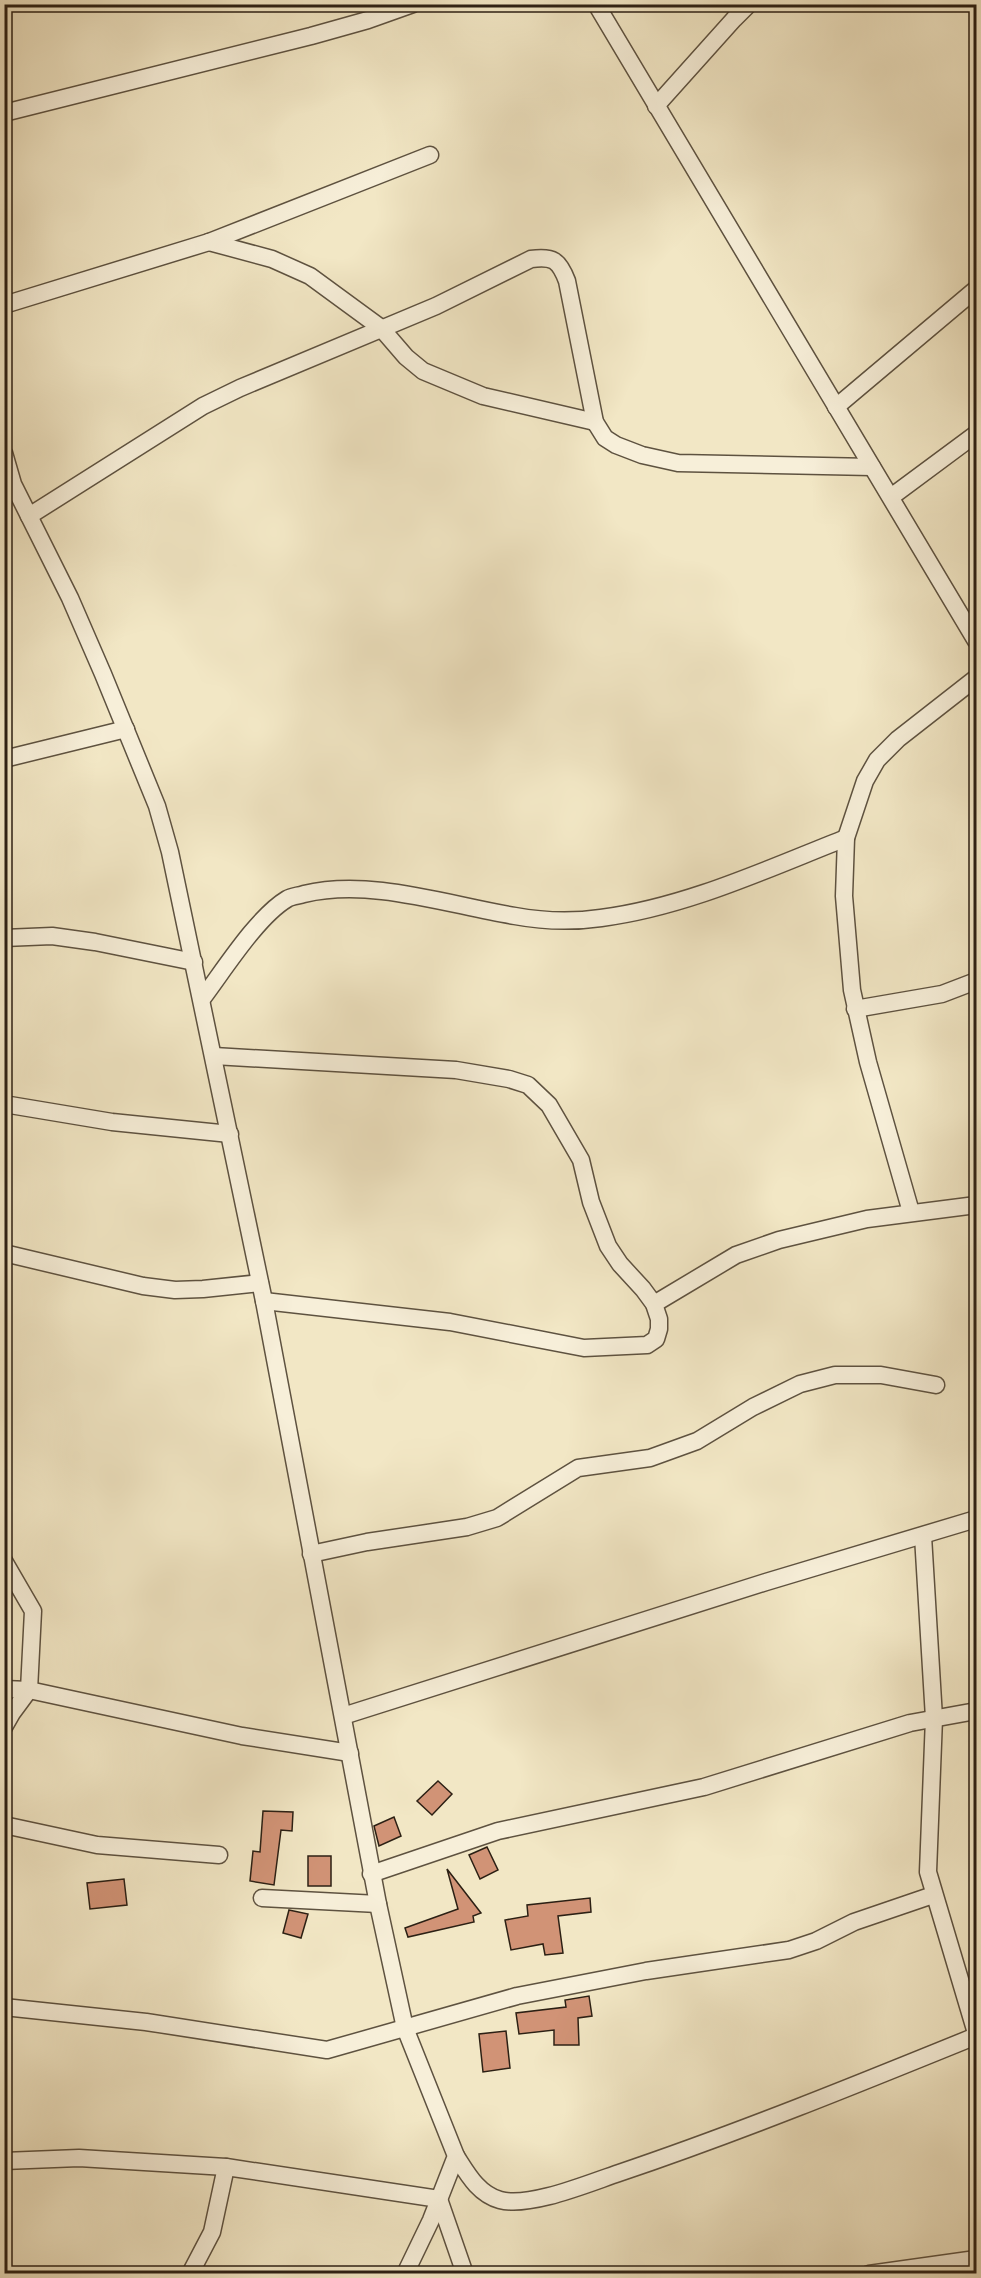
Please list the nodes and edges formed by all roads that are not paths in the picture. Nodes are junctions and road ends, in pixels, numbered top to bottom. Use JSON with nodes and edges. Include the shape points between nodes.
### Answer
{"nodes":[{"id":1,"x":413,"y":4,"type":"edge"},
{"id":2,"x":596,"y":4,"type":"edge"},
{"id":3,"x":750,"y":4,"type":"edge"},
{"id":4,"x":656,"y":106,"type":"junction"},
{"id":5,"x":4,"y":113,"type":"edge"},
{"id":6,"x":430,"y":155,"type":"dead end"},
{"id":7,"x":208,"y":242,"type":"junction"},
{"id":8,"x":976,"y":289,"type":"edge"},
{"id":9,"x":4,"y":305,"type":"edge"},
{"id":10,"x":381,"y":328,"type":"junction"},
{"id":11,"x":836,"y":407,"type":"junction"},
{"id":12,"x":595,"y":422,"type":"junction"},
{"id":13,"x":976,"y":434,"type":"edge"},
{"id":14,"x":4,"y":453,"type":"edge"},
{"id":15,"x":872,"y":467,"type":"junction"},
{"id":16,"x":9,"y":482,"type":"edge"},
{"id":17,"x":891,"y":497,"type":"junction"},
{"id":18,"x":29,"y":516,"type":"junction"},
{"id":19,"x":976,"y":640,"type":"edge"},
{"id":20,"x":976,"y":678,"type":"edge"},
{"id":21,"x":126,"y":729,"type":"junction"},
{"id":22,"x":4,"y":759,"type":"edge"},
{"id":23,"x":846,"y":838,"type":"junction"},
{"id":24,"x":4,"y":938,"type":"edge"},
{"id":25,"x":194,"y":962,"type":"junction"},
{"id":26,"x":976,"y":981,"type":"edge"},
{"id":27,"x":202,"y":999,"type":"junction"},
{"id":28,"x":855,"y":1009,"type":"junction"},
{"id":29,"x":213,"y":1056,"type":"junction"},
{"id":30,"x":4,"y":1104,"type":"edge"},
{"id":31,"x":230,"y":1134,"type":"junction"},
{"id":32,"x":976,"y":1205,"type":"edge"},
{"id":33,"x":911,"y":1212,"type":"junction"},
{"id":34,"x":4,"y":1253,"type":"edge"},
{"id":35,"x":260,"y":1283,"type":"junction"},
{"id":36,"x":264,"y":1302,"type":"junction"},
{"id":37,"x":654,"y":1304,"type":"junction"},
{"id":38,"x":936,"y":1385,"type":"dead end"},
{"id":39,"x":976,"y":1519,"type":"edge"},
{"id":40,"x":923,"y":1536,"type":"junction"},
{"id":41,"x":311,"y":1554,"type":"junction"},
{"id":42,"x":4,"y":1561,"type":"edge"},
{"id":43,"x":4,"y":1689,"type":"edge"},
{"id":44,"x":29,"y":1689,"type":"junction"},
{"id":45,"x":976,"y":1712,"type":"edge"},
{"id":46,"x":343,"y":1716,"type":"junction"},
{"id":47,"x":934,"y":1718,"type":"junction"},
{"id":48,"x":4,"y":1727,"type":"edge"},
{"id":49,"x":350,"y":1753,"type":"junction"},
{"id":50,"x":4,"y":1825,"type":"edge"},
{"id":51,"x":219,"y":1856,"type":"dead end"},
{"id":52,"x":371,"y":1874,"type":"junction"},
{"id":53,"x":933,"y":1895,"type":"junction"},
{"id":54,"x":262,"y":1898,"type":"dead end"},
{"id":55,"x":378,"y":1904,"type":"junction"},
{"id":56,"x":4,"y":2007,"type":"edge"},
{"id":57,"x":405,"y":2028,"type":"junction"},
{"id":58,"x":976,"y":2035,"type":"edge"},
{"id":59,"x":456,"y":2156,"type":"junction"},
{"id":60,"x":4,"y":2161,"type":"edge"},
{"id":61,"x":226,"y":2167,"type":"junction"},
{"id":62,"x":439,"y":2199,"type":"junction"},
{"id":63,"x":976,"y":2259,"type":"edge"},
{"id":64,"x":190,"y":2274,"type":"edge"},
{"id":65,"x":405,"y":2274,"type":"edge"},
{"id":66,"x":465,"y":2274,"type":"edge"},
{"id":67,"x":869,"y":2274,"type":"edge"}],
"edges":[{"from":1,"to":5,"type":"street","via":[[311,36]]},
{"from":2,"to":4,"type":"street"},
{"from":3,"to":4,"type":"street"},
{"from":4,"to":11,"type":"street"},
{"from":6,"to":7,"type":"street"},
{"from":7,"to":9,"type":"street"},
{"from":7,"to":10,"type":"street","via":[[292,267]]},
{"from":8,"to":11,"type":"street"},
{"from":10,"to":12,"type":"street","via":[[406,357],[444,381],[483,396]]},
{"from":10,"to":12,"type":"street","via":[[531,259],[553,259],[567,281]]},
{"from":10,"to":18,"type":"street","via":[[204,406]]},
{"from":11,"to":15,"type":"street"},
{"from":12,"to":15,"type":"street","via":[[605,438],[616,445],[678,463]]},
{"from":13,"to":17,"type":"street"},
{"from":14,"to":16,"type":"street"},
{"from":15,"to":17,"type":"street"},
{"from":16,"to":18,"type":"street"},
{"from":17,"to":19,"type":"street"},
{"from":18,"to":21,"type":"street","via":[[70,598]]},
{"from":20,"to":23,"type":"street","via":[[898,739],[878,760],[864,781]]},
{"from":21,"to":22,"type":"street"},
{"from":21,"to":25,"type":"street","via":[[157,806]]},
{"from":23,"to":27,"type":"street","via":[[698,895],[652,909],[600,918],[517,917],[410,896],[350,889],[288,898],[267,914]]},
{"from":23,"to":28,"type":"street","via":[[847,957]]},
{"from":24,"to":25,"type":"street","via":[[52,936]]},
{"from":25,"to":27,"type":"street"},
{"from":26,"to":28,"type":"street","via":[[942,994]]},
{"from":27,"to":29,"type":"street"},
{"from":28,"to":33,"type":"street"},
{"from":29,"to":31,"type":"street"},
{"from":29,"to":37,"type":"street","via":[[456,1070],[528,1085],[549,1105],[581,1160],[591,1202],[608,1246]]},
{"from":30,"to":31,"type":"street","via":[[112,1122]]},
{"from":31,"to":35,"type":"street"},
{"from":32,"to":33,"type":"street"},
{"from":33,"to":37,"type":"street","via":[[867,1219],[755,1248],[736,1255]]},
{"from":34,"to":35,"type":"street","via":[[175,1290]]},
{"from":35,"to":36,"type":"street"},
{"from":36,"to":37,"type":"street","via":[[450,1322],[584,1348],[647,1345],[656,1339],[659,1329]]},
{"from":36,"to":41,"type":"street"},
{"from":38,"to":41,"type":"street","via":[[881,1375],[835,1375],[800,1384],[697,1441],[650,1458],[578,1468],[497,1518],[467,1527]]},
{"from":39,"to":40,"type":"street"},
{"from":40,"to":46,"type":"street"},
{"from":40,"to":47,"type":"street"},
{"from":41,"to":46,"type":"street"},
{"from":42,"to":44,"type":"street","via":[[33,1611]]},
{"from":43,"to":44,"type":"street"},
{"from":44,"to":48,"type":"street"},
{"from":44,"to":49,"type":"street","via":[[242,1736]]},
{"from":45,"to":47,"type":"street"},
{"from":46,"to":49,"type":"street"},
{"from":47,"to":52,"type":"street","via":[[704,1787],[498,1831]]},
{"from":47,"to":53,"type":"street","via":[[928,1852]]},
{"from":49,"to":52,"type":"street"},
{"from":50,"to":51,"type":"street","via":[[97,1845]]},
{"from":52,"to":55,"type":"street"},
{"from":53,"to":57,"type":"street","via":[[789,1950],[656,1969],[517,1996]]},
{"from":53,"to":58,"type":"street"},
{"from":54,"to":55,"type":"street"},
{"from":55,"to":57,"type":"street"},
{"from":56,"to":57,"type":"street","via":[[146,2022],[327,2050]]},
{"from":57,"to":59,"type":"street"},
{"from":58,"to":59,"type":"street","via":[[705,2144],[553,2195],[522,2201],[500,2200],[474,2184]]},
{"from":59,"to":62,"type":"street"},
{"from":60,"to":61,"type":"street","via":[[79,2158]]},
{"from":61,"to":62,"type":"street"},
{"from":61,"to":64,"type":"street","via":[[212,2232]]},
{"from":62,"to":65,"type":"street"},
{"from":62,"to":66,"type":"street"},
{"from":63,"to":67,"type":"street"}]}
